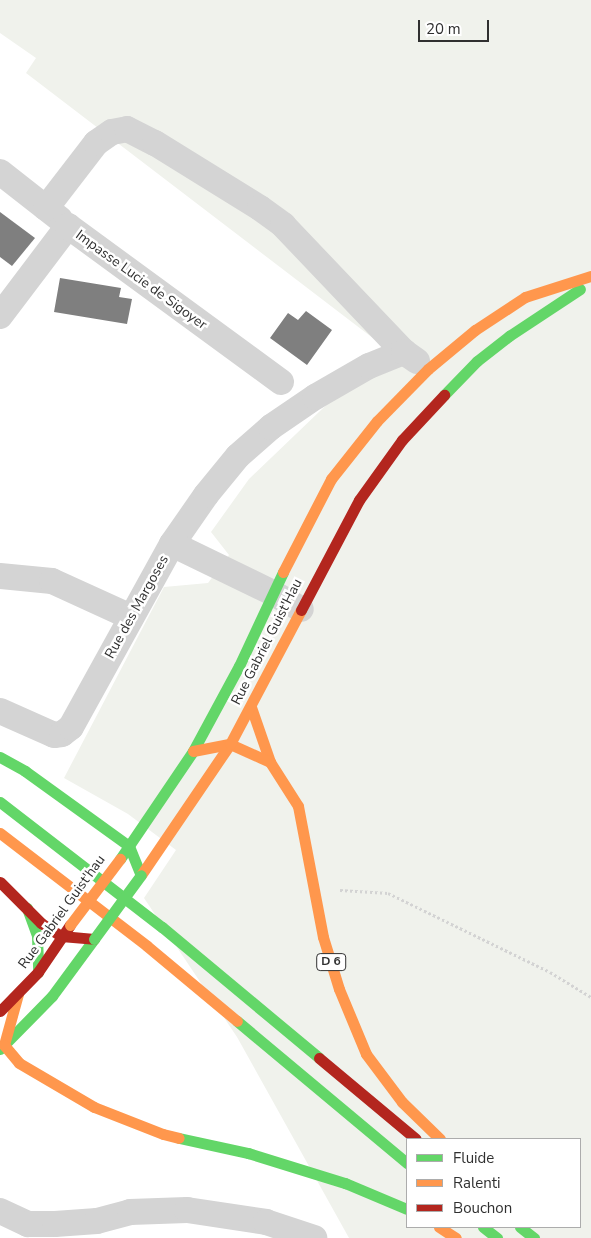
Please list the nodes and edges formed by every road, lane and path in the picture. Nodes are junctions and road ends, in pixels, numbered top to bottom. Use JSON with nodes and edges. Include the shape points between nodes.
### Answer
{"nodes":[{"id":1,"x":0,"y":172,"type":"edge"},
{"id":2,"x":46,"y":208,"type":"junction"},
{"id":3,"x":68,"y":226,"type":"junction"},
{"id":4,"x":591,"y":276,"type":"edge"},
{"id":5,"x":591,"y":281,"type":"edge"},
{"id":6,"x":0,"y":316,"type":"edge"},
{"id":7,"x":404,"y":352,"type":"junction"},
{"id":8,"x":428,"y":369,"type":"junction"},
{"id":9,"x":281,"y":382,"type":"dead end"},
{"id":10,"x":172,"y":544,"type":"junction"},
{"id":11,"x":0,"y":576,"type":"edge"},
{"id":12,"x":273,"y":592,"type":"junction"},
{"id":13,"x":301,"y":609,"type":"junction"},
{"id":14,"x":131,"y":617,"type":"junction"},
{"id":15,"x":251,"y":707,"type":"junction"},
{"id":16,"x":0,"y":711,"type":"edge"},
{"id":17,"x":230,"y":744,"type":"junction"},
{"id":18,"x":193,"y":751,"type":"junction"},
{"id":19,"x":0,"y":757,"type":"edge"},
{"id":20,"x":270,"y":762,"type":"junction"},
{"id":21,"x":0,"y":802,"type":"edge"},
{"id":22,"x":0,"y":833,"type":"edge"},
{"id":23,"x":129,"y":846,"type":"junction"},
{"id":24,"x":140,"y":875,"type":"junction"},
{"id":25,"x":0,"y":882,"type":"edge"},
{"id":26,"x":314,"y":888,"type":"junction"},
{"id":27,"x":26,"y":907,"type":"junction"},
{"id":28,"x":62,"y":936,"type":"junction"},
{"id":29,"x":94,"y":939,"type":"junction"},
{"id":30,"x":38,"y":972,"type":"junction"},
{"id":31,"x":18,"y":994,"type":"junction"},
{"id":32,"x":591,"y":997,"type":"edge"},
{"id":33,"x":0,"y":1011,"type":"edge"},
{"id":34,"x":2,"y":1047,"type":"edge"},
{"id":35,"x":415,"y":1138,"type":"edge"},
{"id":36,"x":439,"y":1138,"type":"edge"},
{"id":37,"x":406,"y":1162,"type":"edge"},
{"id":38,"x":406,"y":1210,"type":"edge"},
{"id":39,"x":0,"y":1211,"type":"edge"},
{"id":40,"x":441,"y":1228,"type":"edge"},
{"id":41,"x":484,"y":1228,"type":"edge"},
{"id":42,"x":521,"y":1228,"type":"edge"},
{"id":43,"x":530,"y":1228,"type":"edge"},
{"id":44,"x":314,"y":1238,"type":"edge"},
{"id":45,"x":456,"y":1238,"type":"edge"},
{"id":46,"x":497,"y":1238,"type":"edge"},
{"id":47,"x":534,"y":1238,"type":"edge"},
{"id":48,"x":541,"y":1238,"type":"edge"}],
"edges":[{"from":1,"to":2,"type":"street"},
{"from":2,"to":3,"type":"street"},
{"from":2,"to":7,"type":"street","via":[[96,143],[112,132],[127,129],[155,143],[283,225]]},
{"from":3,"to":6,"type":"street","name":"Impasse Lucie de Sigoyer"},
{"from":3,"to":9,"type":"street","name":"Impasse Lucie de Sigoyer"},
{"from":4,"to":8,"type":"main road","name":"Rue Gabriel Guist'Hau","via":[[525,297],[475,330]]},
{"from":5,"to":13,"type":"main road","name":"Rue Gabriel Guist'Hau","via":[[477,361],[402,440],[359,500]]},
{"from":7,"to":8,"type":"street"},
{"from":7,"to":10,"type":"street","via":[[369,366],[271,427],[238,456]]},
{"from":8,"to":12,"type":"main road","name":"Rue Gabriel Guist'Hau","via":[[377,421],[331,479]]},
{"from":10,"to":12,"type":"street","name":"Rue des Margoses"},
{"from":10,"to":14,"type":"street","name":"Rue des Margoses"},
{"from":11,"to":14,"type":"street","via":[[52,581]]},
{"from":12,"to":13,"type":"street","name":"Rue des Margoses"},
{"from":12,"to":18,"type":"main road","name":"Rue Gabriel Guist'Hau","via":[[239,666]]},
{"from":13,"to":15,"type":"main road","name":"Rue Gabriel Guist'Hau"},
{"from":14,"to":16,"type":"street","name":"Rue des Margoses","via":[[71,728],[54,736]]},
{"from":15,"to":17,"type":"main road","name":"Rue Gabriel Guist'Hau"},
{"from":15,"to":20,"type":"main road"},
{"from":17,"to":18,"type":"main road"},
{"from":17,"to":20,"type":"main road"},
{"from":17,"to":24,"type":"main road","name":"Rue Gabriel Guist'Hau"},
{"from":18,"to":23,"type":"main road","name":"Rue Gabriel Guist'Hau"},
{"from":19,"to":23,"type":"main road","via":[[25,771]]},
{"from":20,"to":26,"type":"main road","number":"D 6","via":[[298,806]]},
{"from":21,"to":35,"type":"main road","via":[[162,927]]},
{"from":22,"to":37,"type":"main road","via":[[147,946]]},
{"from":23,"to":24,"type":"main road"},
{"from":23,"to":28,"type":"main road","name":"Rue Gabriel Guist'hau","bridge":true},
{"from":24,"to":29,"type":"main road","name":"Rue Gabriel Guist'Hau","bridge":true},
{"from":25,"to":27,"type":"main road"},
{"from":26,"to":32,"type":"path","via":[[388,893],[550,972]]},
{"from":26,"to":36,"type":"main road","number":"D 6","via":[[323,937],[366,1054],[402,1102]]},
{"from":27,"to":28,"type":"main road","via":[[41,923]]},
{"from":27,"to":30,"type":"main road","via":[[37,936]]},
{"from":28,"to":29,"type":"main road"},
{"from":28,"to":30,"type":"main road","name":"Rue Gabriel Guist'hau"},
{"from":29,"to":34,"type":"main road","name":"Rue Gabriel Guist'Hau","via":[[52,996]]},
{"from":30,"to":31,"type":"main road","name":"Rue Gabriel Guist'hau"},
{"from":31,"to":33,"type":"main road"},
{"from":31,"to":34,"type":"main road"},
{"from":34,"to":38,"type":"main road","via":[[19,1063],[94,1108],[163,1134],[248,1153],[345,1182]]},
{"from":39,"to":44,"type":"street","via":[[28,1224],[55,1224],[96,1221],[130,1212],[187,1210],[266,1222]]},
{"from":40,"to":45,"type":"main road"},
{"from":41,"to":46,"type":"main road"},
{"from":42,"to":47,"type":"main road"},
{"from":43,"to":48,"type":"main road"}]}
